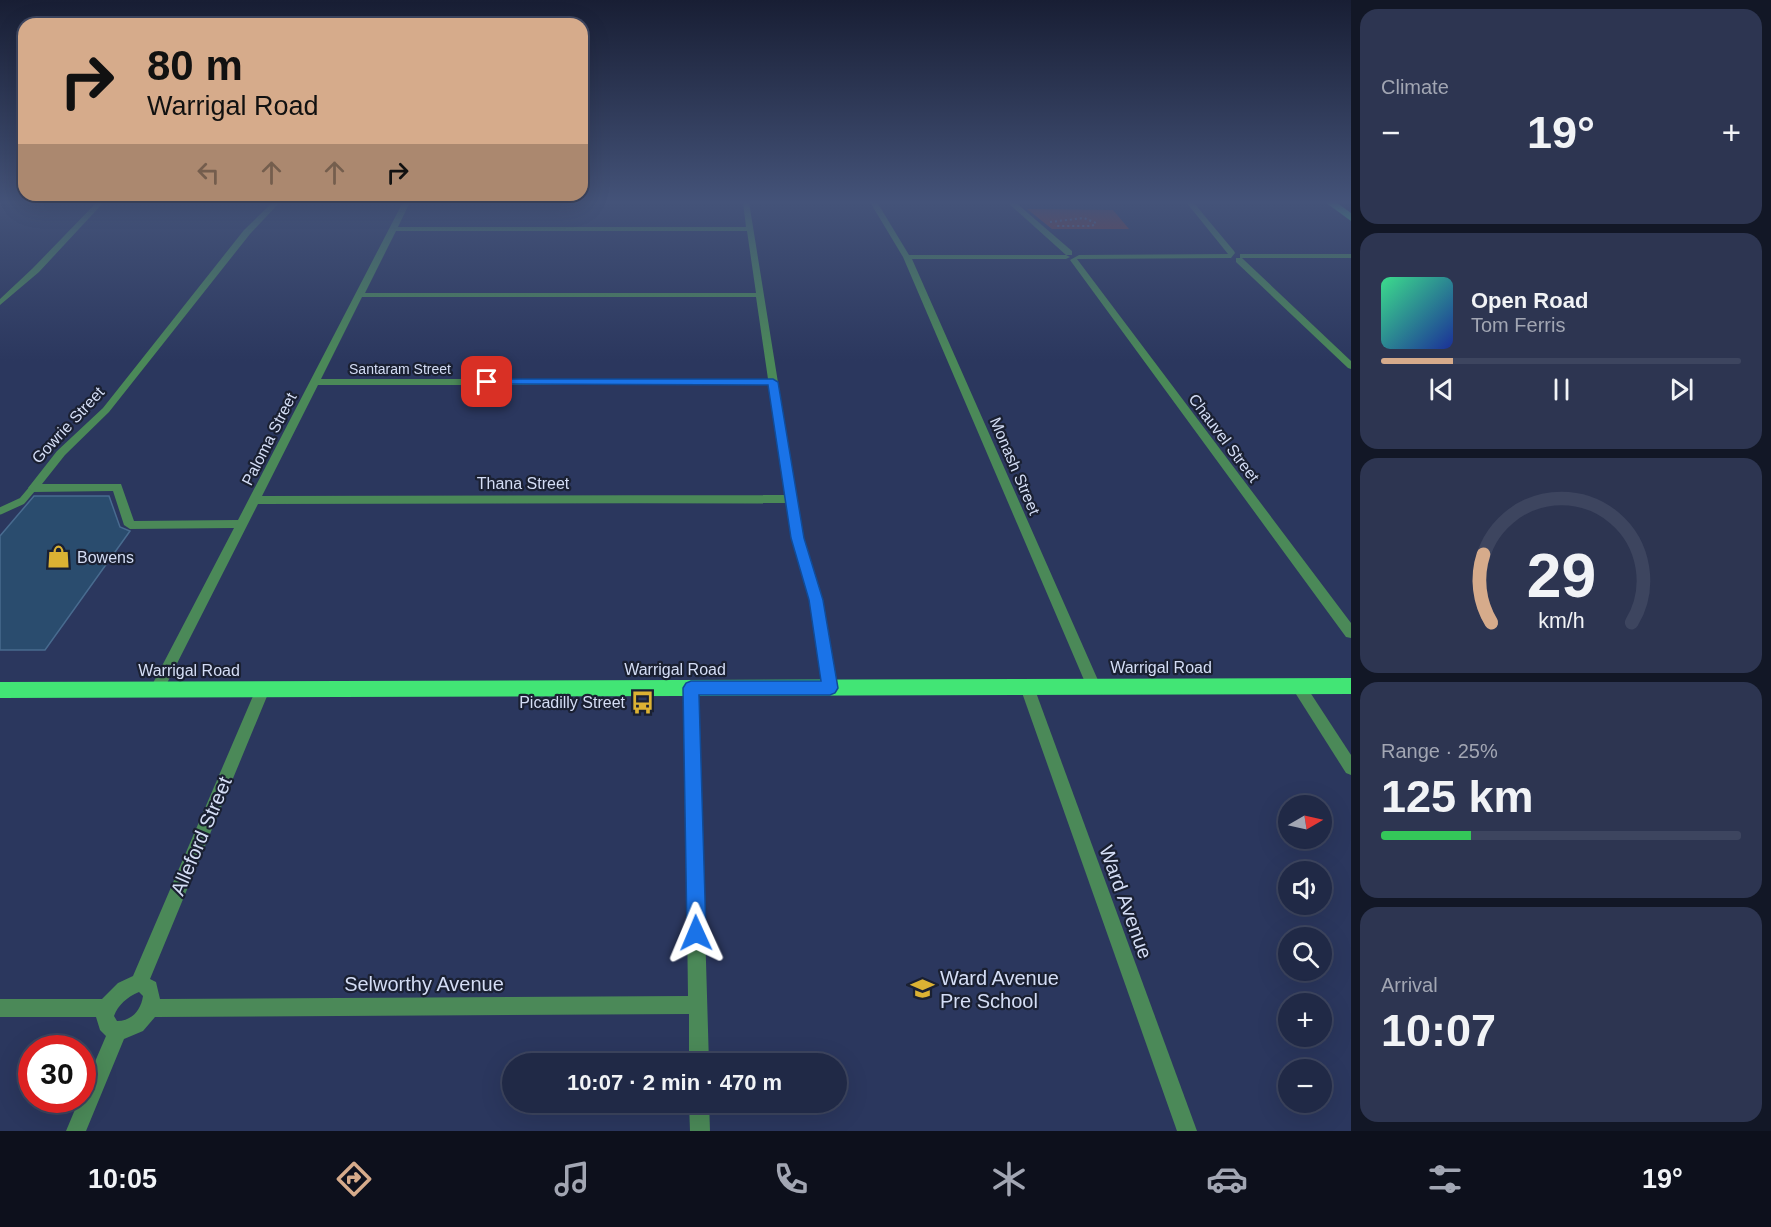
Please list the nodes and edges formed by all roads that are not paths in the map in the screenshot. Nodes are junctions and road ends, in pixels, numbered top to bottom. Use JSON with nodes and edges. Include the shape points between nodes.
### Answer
{"nodes":[{"id":1,"x":51,"y":255,"type":"edge"},
{"id":2,"x":229,"y":255,"type":"edge"},
{"id":3,"x":380,"y":255,"type":"edge"},
{"id":4,"x":754,"y":255,"type":"edge"},
{"id":5,"x":1069,"y":255,"type":"edge"},
{"id":6,"x":1189,"y":255,"type":"edge"},
{"id":7,"x":1232,"y":255,"type":"edge"},
{"id":8,"x":1351,"y":256,"type":"edge"},
{"id":9,"x":907,"y":257,"type":"joint"},
{"id":10,"x":1072,"y":257,"type":"junction"},
{"id":11,"x":1241,"y":258,"type":"junction"},
{"id":12,"x":760,"y":295,"type":"junction"},
{"id":13,"x":359,"y":296,"type":"junction"},
{"id":14,"x":0,"y":303,"type":"edge"},
{"id":15,"x":1351,"y":366,"type":"edge"},
{"id":16,"x":315,"y":382,"type":"junction"},
{"id":17,"x":773,"y":382,"type":"junction"},
{"id":18,"x":33,"y":488,"type":"junction"},
{"id":19,"x":791,"y":499,"type":"junction"},
{"id":20,"x":254,"y":500,"type":"junction"},
{"id":21,"x":0,"y":511,"type":"edge"},
{"id":22,"x":242,"y":524,"type":"junction"},
{"id":23,"x":1351,"y":633,"type":"edge"},
{"id":24,"x":1027,"y":687,"type":"junction"},
{"id":25,"x":1094,"y":687,"type":"junction"},
{"id":26,"x":1299,"y":687,"type":"junction"},
{"id":27,"x":1351,"y":687,"type":"edge"},
{"id":28,"x":691,"y":688,"type":"junction"},
{"id":29,"x":830,"y":688,"type":"junction"},
{"id":30,"x":156,"y":689,"type":"junction"},
{"id":31,"x":263,"y":689,"type":"junction"},
{"id":32,"x":0,"y":690,"type":"edge"},
{"id":33,"x":1351,"y":768,"type":"edge"},
{"id":34,"x":139,"y":983,"type":"junction"},
{"id":35,"x":698,"y":1005,"type":"junction"},
{"id":36,"x":0,"y":1008,"type":"edge"},
{"id":37,"x":108,"y":1008,"type":"junction"},
{"id":38,"x":150,"y":1008,"type":"junction"},
{"id":39,"x":118,"y":1031,"type":"junction"},
{"id":40,"x":699,"y":1053,"type":"edge"},
{"id":41,"x":699,"y":1113,"type":"edge"},
{"id":42,"x":76,"y":1131,"type":"edge"},
{"id":43,"x":700,"y":1131,"type":"edge"},
{"id":44,"x":1187,"y":1131,"type":"edge"}],
"edges":[{"from":1,"to":14,"type":"street"},
{"from":2,"to":18,"type":"street","name":"Gowrie Street","via":[[106,410],[61,453]]},
{"from":3,"to":13,"type":"street","name":"Paloma Street"},
{"from":4,"to":12,"type":"street"},
{"from":5,"to":10,"type":"street","name":"Chauvel Street"},
{"from":6,"to":10,"type":"street"},
{"from":7,"to":11,"type":"street"},
{"from":8,"to":11,"type":"street"},
{"from":9,"to":10,"type":"street"},
{"from":9,"to":25,"type":"street","name":"Monash Street"},
{"from":10,"to":23,"type":"street","name":"Chauvel Street"},
{"from":11,"to":15,"type":"street"},
{"from":12,"to":13,"type":"street"},
{"from":12,"to":17,"type":"street"},
{"from":13,"to":16,"type":"street","name":"Paloma Street"},
{"from":16,"to":17,"type":"street","name":"Santaram Street"},
{"from":16,"to":20,"type":"street","name":"Paloma Street"},
{"from":17,"to":19,"type":"street"},
{"from":18,"to":21,"type":"lane","via":[[22,501]]},
{"from":18,"to":22,"type":"street","name":"Gowrie Street","via":[[117,487],[130,525]]},
{"from":19,"to":20,"type":"street","name":"Thana Street"},
{"from":19,"to":29,"type":"street","via":[[816,600]]},
{"from":20,"to":22,"type":"street","name":"Paloma Street"},
{"from":22,"to":30,"type":"street","name":"Paloma Street"},
{"from":24,"to":25,"type":"highway","name":"Warrigal Road"},
{"from":24,"to":29,"type":"highway","name":"Warrigal Road"},
{"from":24,"to":44,"type":"street","name":"Ward Avenue"},
{"from":25,"to":26,"type":"highway","name":"Warrigal Road"},
{"from":26,"to":27,"type":"highway","name":"Warrigal Road"},
{"from":26,"to":33,"type":"street"},
{"from":28,"to":29,"type":"highway","name":"Warrigal Road"},
{"from":28,"to":31,"type":"highway","name":"Warrigal Road"},
{"from":28,"to":35,"type":"street"},
{"from":30,"to":31,"type":"highway","name":"Warrigal Road"},
{"from":30,"to":32,"type":"highway","name":"Warrigal Road"},
{"from":31,"to":34,"type":"street","name":"Alleford Street"},
{"from":34,"to":37,"type":"street","via":[[118,993]]},
{"from":34,"to":38,"type":"street","via":[[150,988]]},
{"from":35,"to":38,"type":"street","name":"Selworthy Avenue"},
{"from":35,"to":40,"type":"street"},
{"from":36,"to":37,"type":"street"},
{"from":37,"to":39,"type":"street","via":[[108,1027]]},
{"from":38,"to":39,"type":"street","via":[[133,1027]]},
{"from":39,"to":42,"type":"street"},
{"from":41,"to":43,"type":"street"}]}
